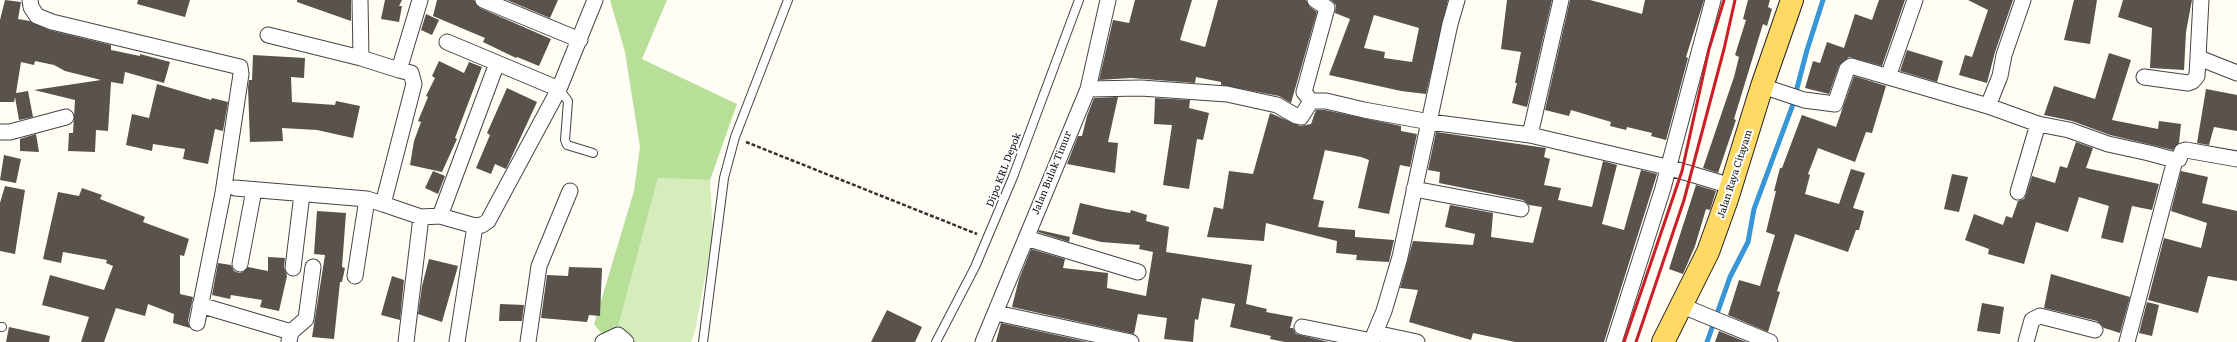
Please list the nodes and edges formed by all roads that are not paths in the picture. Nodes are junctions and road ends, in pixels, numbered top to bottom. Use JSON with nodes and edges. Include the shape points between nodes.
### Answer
{"nodes":[{"id":1,"x":30,"y":0,"type":"edge"},
{"id":2,"x":360,"y":0,"type":"edge"},
{"id":3,"x":420,"y":0,"type":"edge"},
{"id":4,"x":483,"y":0,"type":"edge"},
{"id":5,"x":595,"y":0,"type":"edge"},
{"id":6,"x":788,"y":0,"type":"edge"},
{"id":7,"x":1079,"y":0,"type":"edge"},
{"id":8,"x":1108,"y":0,"type":"edge"},
{"id":9,"x":1315,"y":0,"type":"edge"},
{"id":10,"x":1457,"y":0,"type":"edge"},
{"id":11,"x":1561,"y":0,"type":"edge"},
{"id":12,"x":1713,"y":0,"type":"edge"},
{"id":13,"x":1792,"y":0,"type":"edge"},
{"id":14,"x":1915,"y":0,"type":"edge"},
{"id":15,"x":2023,"y":0,"type":"edge"},
{"id":16,"x":2201,"y":0,"type":"edge"},
{"id":17,"x":268,"y":35,"type":"dead end"},
{"id":18,"x":580,"y":40,"type":"junction"},
{"id":19,"x":447,"y":42,"type":"dead end"},
{"id":20,"x":361,"y":58,"type":"junction"},
{"id":21,"x":2199,"y":58,"type":"junction"},
{"id":22,"x":497,"y":63,"type":"junction"},
{"id":23,"x":399,"y":70,"type":"junction"},
{"id":24,"x":2237,"y":73,"type":"edge"},
{"id":25,"x":1888,"y":77,"type":"junction"},
{"id":26,"x":2144,"y":77,"type":"dead end"},
{"id":27,"x":1766,"y":88,"type":"junction"},
{"id":28,"x":559,"y":89,"type":"junction"},
{"id":29,"x":1088,"y":89,"type":"junction"},
{"id":30,"x":1311,"y":101,"type":"junction"},
{"id":31,"x":1988,"y":106,"type":"junction"},
{"id":32,"x":66,"y":117,"type":"dead end"},
{"id":33,"x":1430,"y":122,"type":"junction"},
{"id":34,"x":2038,"y":124,"type":"junction"},
{"id":35,"x":0,"y":132,"type":"edge"},
{"id":36,"x":1530,"y":135,"type":"junction"},
{"id":37,"x":593,"y":153,"type":"dead end"},
{"id":38,"x":2237,"y":159,"type":"edge"},
{"id":39,"x":2175,"y":160,"type":"junction"},
{"id":40,"x":1668,"y":167,"type":"junction"},
{"id":41,"x":1732,"y":186,"type":"junction"},
{"id":42,"x":235,"y":188,"type":"dead end"},
{"id":43,"x":1414,"y":189,"type":"junction"},
{"id":44,"x":254,"y":190,"type":"junction"},
{"id":45,"x":570,"y":191,"type":"dead end"},
{"id":46,"x":2018,"y":192,"type":"dead end"},
{"id":47,"x":302,"y":194,"type":"junction"},
{"id":48,"x":366,"y":199,"type":"junction"},
{"id":49,"x":383,"y":204,"type":"junction"},
{"id":50,"x":1521,"y":209,"type":"dead end"},
{"id":51,"x":440,"y":216,"type":"junction"},
{"id":52,"x":420,"y":217,"type":"junction"},
{"id":53,"x":475,"y":226,"type":"junction"},
{"id":54,"x":1026,"y":238,"type":"junction"},
{"id":55,"x":240,"y":264,"type":"dead end"},
{"id":56,"x":313,"y":267,"type":"dead end"},
{"id":57,"x":293,"y":268,"type":"dead end"},
{"id":58,"x":1138,"y":272,"type":"dead end"},
{"id":59,"x":355,"y":276,"type":"dead end"},
{"id":60,"x":200,"y":305,"type":"junction"},
{"id":61,"x":1680,"y":305,"type":"junction"},
{"id":62,"x":996,"y":313,"type":"junction"},
{"id":63,"x":197,"y":323,"type":"dead end"},
{"id":64,"x":1302,"y":328,"type":"dead end"},
{"id":65,"x":2095,"y":330,"type":"dead end"},
{"id":66,"x":290,"y":337,"type":"edge"},
{"id":67,"x":1373,"y":339,"type":"edge"},
{"id":68,"x":1111,"y":340,"type":"edge"},
{"id":69,"x":406,"y":342,"type":"edge"},
{"id":70,"x":457,"y":342,"type":"edge"},
{"id":71,"x":528,"y":342,"type":"edge"},
{"id":72,"x":603,"y":342,"type":"edge"},
{"id":73,"x":626,"y":342,"type":"edge"},
{"id":74,"x":703,"y":342,"type":"edge"},
{"id":75,"x":936,"y":342,"type":"edge"},
{"id":76,"x":983,"y":342,"type":"edge"},
{"id":77,"x":1132,"y":342,"type":"edge"},
{"id":78,"x":1417,"y":342,"type":"edge"},
{"id":79,"x":1614,"y":342,"type":"edge"},
{"id":80,"x":1664,"y":342,"type":"edge"},
{"id":81,"x":1769,"y":342,"type":"edge"},
{"id":82,"x":2026,"y":342,"type":"edge"},
{"id":83,"x":2127,"y":342,"type":"edge"}],
"edges":[{"from":1,"to":60,"type":"street","via":[[31,8],[37,16],[52,22],[240,67],[224,185]]},
{"from":2,"to":20,"type":"street"},
{"from":3,"to":23,"type":"street"},
{"from":4,"to":18,"type":"street"},
{"from":5,"to":18,"type":"street"},
{"from":6,"to":74,"type":"lane","via":[[735,137],[724,178]]},
{"from":7,"to":75,"type":"lane","name":"Dipo KRL Depok","via":[[975,267]]},
{"from":8,"to":29,"type":"street","name":"Jalan Bulak Timur"},
{"from":9,"to":30,"type":"street","via":[[1327,8],[1304,92]]},
{"from":10,"to":33,"type":"street"},
{"from":11,"to":36,"type":"street"},
{"from":12,"to":40,"type":"street"},
{"from":13,"to":27,"type":"main road","name":"Jalan Raya Citayam"},
{"from":14,"to":25,"type":"street"},
{"from":15,"to":31,"type":"street"},
{"from":16,"to":21,"type":"street"},
{"from":17,"to":20,"type":"street"},
{"from":18,"to":28,"type":"street"},
{"from":19,"to":22,"type":"street"},
{"from":20,"to":23,"type":"street"},
{"from":21,"to":24,"type":"street"},
{"from":21,"to":26,"type":"street","via":[[2193,81],[2181,83]]},
{"from":22,"to":28,"type":"street"},
{"from":22,"to":51,"type":"street"},
{"from":23,"to":49,"type":"street","via":[[411,73],[414,84]]},
{"from":25,"to":27,"type":"street","via":[[1849,66],[1835,104],[1815,102]]},
{"from":25,"to":31,"type":"street"},
{"from":27,"to":41,"type":"main road","name":"Jalan Raya Citayam"},
{"from":28,"to":37,"type":"lane","via":[[568,101],[565,140],[567,145]]},
{"from":28,"to":53,"type":"street","via":[[488,221]]},
{"from":29,"to":30,"type":"street","via":[[1141,88],[1227,94],[1278,105],[1301,117]]},
{"from":29,"to":54,"type":"street","name":"Jalan Bulak Timur"},
{"from":30,"to":33,"type":"street","via":[[1326,101]]},
{"from":31,"to":34,"type":"street"},
{"from":32,"to":35,"type":"street","via":[[10,132]]},
{"from":33,"to":36,"type":"street"},
{"from":33,"to":43,"type":"street"},
{"from":34,"to":39,"type":"street","via":[[2069,130],[2108,144]]},
{"from":34,"to":46,"type":"street"},
{"from":36,"to":40,"type":"street"},
{"from":38,"to":39,"type":"street","via":[[2186,150]]},
{"from":39,"to":83,"type":"street"},
{"from":40,"to":41,"type":"street"},
{"from":40,"to":79,"type":"street"},
{"from":41,"to":61,"type":"main road","name":"Jalan Raya Citayam","via":[[1708,252]]},
{"from":42,"to":44,"type":"street"},
{"from":43,"to":50,"type":"street"},
{"from":43,"to":67,"type":"street","via":[[1400,257]]},
{"from":44,"to":47,"type":"street"},
{"from":44,"to":55,"type":"street"},
{"from":45,"to":71,"type":"street","via":[[539,266]]},
{"from":47,"to":48,"type":"street"},
{"from":47,"to":57,"type":"street"},
{"from":48,"to":49,"type":"street"},
{"from":48,"to":59,"type":"street"},
{"from":49,"to":52,"type":"street"},
{"from":51,"to":52,"type":"street"},
{"from":51,"to":53,"type":"street"},
{"from":52,"to":69,"type":"street"},
{"from":53,"to":70,"type":"street"},
{"from":54,"to":58,"type":"street"},
{"from":54,"to":62,"type":"street","name":"Jalan Bulak Timur"},
{"from":56,"to":66,"type":"street","via":[[306,319]]},
{"from":60,"to":63,"type":"street"},
{"from":60,"to":66,"type":"street"},
{"from":61,"to":80,"type":"main road","name":"Jalan Raya Citayam"},
{"from":61,"to":81,"type":"street"},
{"from":62,"to":68,"type":"street"},
{"from":62,"to":76,"type":"street","name":"Jalan Bulak Timur"},
{"from":64,"to":67,"type":"street"},
{"from":65,"to":82,"type":"street","via":[[2040,316],[2032,320]]},
{"from":67,"to":78,"type":"street"},
{"from":68,"to":77,"type":"street"},
{"from":72,"to":73,"type":"street","via":[[618,335]]}]}
